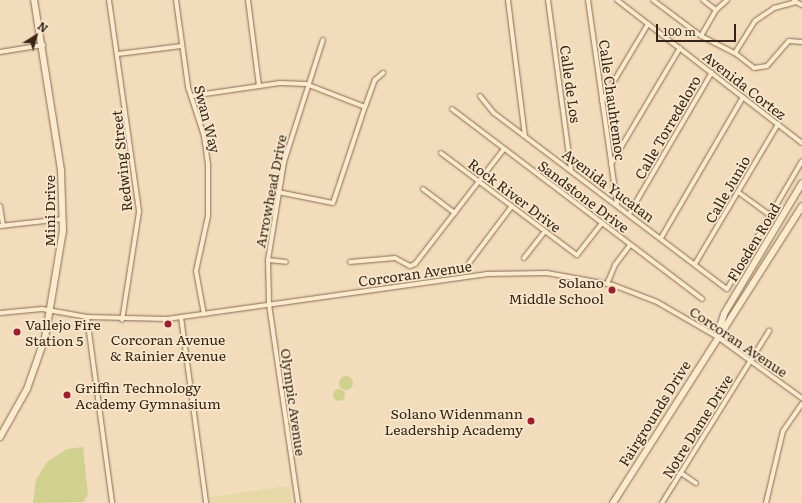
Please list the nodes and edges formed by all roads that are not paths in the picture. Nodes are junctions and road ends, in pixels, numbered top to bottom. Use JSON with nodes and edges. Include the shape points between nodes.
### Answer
{"nodes":[{"id":1,"x":34,"y":0,"type":"edge"},
{"id":2,"x":109,"y":0,"type":"edge"},
{"id":3,"x":176,"y":0,"type":"edge"},
{"id":4,"x":248,"y":0,"type":"edge"},
{"id":5,"x":508,"y":0,"type":"edge"},
{"id":6,"x":548,"y":0,"type":"edge"},
{"id":7,"x":588,"y":0,"type":"edge"},
{"id":8,"x":617,"y":0,"type":"edge"},
{"id":9,"x":653,"y":0,"type":"edge"},
{"id":10,"x":703,"y":0,"type":"edge"},
{"id":11,"x":727,"y":0,"type":"edge"},
{"id":12,"x":794,"y":1,"type":"edge"},
{"id":13,"x":802,"y":5,"type":"edge"},
{"id":14,"x":716,"y":10,"type":"junction"},
{"id":15,"x":648,"y":24,"type":"junction"},
{"id":16,"x":701,"y":36,"type":"junction"},
{"id":17,"x":323,"y":40,"type":"dead end"},
{"id":18,"x":802,"y":42,"type":"edge"},
{"id":19,"x":43,"y":45,"type":"junction"},
{"id":20,"x":181,"y":46,"type":"junction"},
{"id":21,"x":680,"y":48,"type":"junction"},
{"id":22,"x":0,"y":52,"type":"edge"},
{"id":23,"x":735,"y":53,"type":"junction"},
{"id":24,"x":118,"y":54,"type":"junction"},
{"id":25,"x":712,"y":72,"type":"junction"},
{"id":26,"x":383,"y":73,"type":"dead end"},
{"id":27,"x":306,"y":84,"type":"junction"},
{"id":28,"x":259,"y":86,"type":"junction"},
{"id":29,"x":192,"y":96,"type":"junction"},
{"id":30,"x":480,"y":96,"type":"dead end"},
{"id":31,"x":744,"y":97,"type":"junction"},
{"id":32,"x":602,"y":101,"type":"junction"},
{"id":33,"x":365,"y":106,"type":"junction"},
{"id":34,"x":452,"y":109,"type":"dead end"},
{"id":35,"x":778,"y":124,"type":"junction"},
{"id":36,"x":525,"y":136,"type":"junction"},
{"id":37,"x":802,"y":143,"type":"edge"},
{"id":38,"x":504,"y":149,"type":"junction"},
{"id":39,"x":441,"y":153,"type":"dead end"},
{"id":40,"x":802,"y":161,"type":"edge"},
{"id":41,"x":611,"y":164,"type":"junction"},
{"id":42,"x":571,"y":170,"type":"junction"},
{"id":43,"x":479,"y":182,"type":"junction"},
{"id":44,"x":802,"y":182,"type":"edge"},
{"id":45,"x":423,"y":189,"type":"dead end"},
{"id":46,"x":278,"y":192,"type":"junction"},
{"id":47,"x":738,"y":192,"type":"junction"},
{"id":48,"x":617,"y":204,"type":"junction"},
{"id":49,"x":0,"y":206,"type":"edge"},
{"id":50,"x":512,"y":206,"type":"junction"},
{"id":51,"x":802,"y":206,"type":"edge"},
{"id":52,"x":455,"y":213,"type":"junction"},
{"id":53,"x":629,"y":214,"type":"junction"},
{"id":54,"x":770,"y":216,"type":"junction"},
{"id":55,"x":63,"y":220,"type":"junction"},
{"id":56,"x":602,"y":223,"type":"junction"},
{"id":57,"x":2,"y":226,"type":"edge"},
{"id":58,"x":545,"y":231,"type":"junction"},
{"id":59,"x":661,"y":238,"type":"junction"},
{"id":60,"x":630,"y":245,"type":"junction"},
{"id":61,"x":524,"y":258,"type":"dead end"},
{"id":62,"x":268,"y":260,"type":"junction"},
{"id":63,"x":286,"y":262,"type":"dead end"},
{"id":64,"x":350,"y":262,"type":"dead end"},
{"id":65,"x":469,"y":263,"type":"dead end"},
{"id":66,"x":695,"y":264,"type":"junction"},
{"id":67,"x":607,"y":284,"type":"junction"},
{"id":68,"x":702,"y":300,"type":"dead end"},
{"id":69,"x":269,"y":303,"type":"junction"},
{"id":70,"x":52,"y":310,"type":"junction"},
{"id":71,"x":0,"y":313,"type":"edge"},
{"id":72,"x":204,"y":314,"type":"junction"},
{"id":73,"x":724,"y":314,"type":"joint"},
{"id":74,"x":87,"y":317,"type":"junction"},
{"id":75,"x":181,"y":317,"type":"junction"},
{"id":76,"x":731,"y":318,"type":"joint"},
{"id":77,"x":122,"y":320,"type":"junction"},
{"id":78,"x":768,"y":331,"type":"dead end"},
{"id":79,"x":716,"y":336,"type":"junction"},
{"id":80,"x":751,"y":360,"type":"junction"},
{"id":81,"x":802,"y":398,"type":"edge"},
{"id":82,"x":802,"y":404,"type":"edge"},
{"id":83,"x":0,"y":437,"type":"edge"},
{"id":84,"x":681,"y":473,"type":"junction"},
{"id":85,"x":696,"y":483,"type":"dead end"},
{"id":86,"x":112,"y":503,"type":"edge"},
{"id":87,"x":206,"y":503,"type":"edge"},
{"id":88,"x":298,"y":503,"type":"edge"},
{"id":89,"x":613,"y":503,"type":"edge"},
{"id":90,"x":662,"y":503,"type":"edge"},
{"id":91,"x":766,"y":503,"type":"edge"}],
"edges":[{"from":1,"to":19,"type":"main road","name":"Mini Drive"},
{"from":2,"to":24,"type":"street","name":"Redwing Street"},
{"from":3,"to":20,"type":"street","name":"Swan Way"},
{"from":4,"to":28,"type":"street"},
{"from":5,"to":36,"type":"street"},
{"from":6,"to":42,"type":"street","name":"Calle de Los"},
{"from":7,"to":32,"type":"street","name":"Calle Chauhtemoc"},
{"from":8,"to":15,"type":"street","name":"Avenida Cortez"},
{"from":9,"to":16,"type":"street"},
{"from":10,"to":14,"type":"street"},
{"from":11,"to":14,"type":"street"},
{"from":12,"to":13,"type":"street"},
{"from":12,"to":23,"type":"street","via":[[774,8],[755,21]]},
{"from":14,"to":16,"type":"street"},
{"from":15,"to":21,"type":"street","name":"Avenida Cortez"},
{"from":15,"to":32,"type":"street"},
{"from":16,"to":23,"type":"street"},
{"from":17,"to":27,"type":"street","name":"Arrowhead Drive"},
{"from":18,"to":23,"type":"street","via":[[789,41],[767,66],[754,68]]},
{"from":19,"to":22,"type":"street"},
{"from":19,"to":55,"type":"main road","name":"Mini Drive","via":[[61,170]]},
{"from":20,"to":24,"type":"street"},
{"from":20,"to":29,"type":"street","name":"Swan Way"},
{"from":21,"to":25,"type":"street","name":"Avenida Cortez"},
{"from":21,"to":41,"type":"street"},
{"from":24,"to":77,"type":"street","name":"Redwing Street","via":[[138,212]]},
{"from":25,"to":31,"type":"street","name":"Avenida Cortez"},
{"from":25,"to":53,"type":"street","name":"Calle Torredeloro"},
{"from":26,"to":33,"type":"street","via":[[375,80]]},
{"from":27,"to":28,"type":"street"},
{"from":27,"to":33,"type":"street"},
{"from":27,"to":46,"type":"street","name":"Arrowhead Drive"},
{"from":28,"to":29,"type":"street"},
{"from":29,"to":72,"type":"street","name":"Swan Way","via":[[208,164],[208,216],[196,271]]},
{"from":30,"to":36,"type":"street","name":"Avenida Yucatan","via":[[494,113]]},
{"from":31,"to":35,"type":"street","name":"Avenida Cortez"},
{"from":31,"to":59,"type":"street"},
{"from":32,"to":41,"type":"street","name":"Calle Chauhtemoc"},
{"from":33,"to":46,"type":"street","via":[[333,203]]},
{"from":34,"to":38,"type":"street","name":"Sandstone Drive"},
{"from":35,"to":37,"type":"street","name":"Avenida Cortez"},
{"from":35,"to":47,"type":"street","name":"Calle Junio"},
{"from":36,"to":42,"type":"street","name":"Avenida Yucatan"},
{"from":38,"to":43,"type":"street"},
{"from":38,"to":56,"type":"street","name":"Sandstone Drive"},
{"from":39,"to":43,"type":"street","name":"Rock River Drive"},
{"from":40,"to":54,"type":"street"},
{"from":41,"to":48,"type":"street","name":"Calle Chauhtemoc"},
{"from":42,"to":48,"type":"street","name":"Avenida Yucatan"},
{"from":43,"to":50,"type":"street","name":"Rock River Drive"},
{"from":43,"to":52,"type":"street"},
{"from":44,"to":73,"type":"main road","name":"Flosden Road"},
{"from":45,"to":52,"type":"street"},
{"from":46,"to":62,"type":"street","name":"Arrowhead Drive"},
{"from":47,"to":54,"type":"street"},
{"from":47,"to":66,"type":"street","name":"Calle Junio"},
{"from":48,"to":53,"type":"street","name":"Avenida Yucatan"},
{"from":49,"to":57,"type":"street"},
{"from":50,"to":58,"type":"street","name":"Rock River Drive"},
{"from":50,"to":65,"type":"street"},
{"from":51,"to":76,"type":"main road","name":"Flosden Road"},
{"from":52,"to":64,"type":"street","via":[[425,252],[410,266],[395,258]]},
{"from":53,"to":59,"type":"street","name":"Avenida Yucatan"},
{"from":54,"to":66,"type":"street","name":"Avenida Yucatan","via":[[727,288]]},
{"from":55,"to":57,"type":"street"},
{"from":55,"to":70,"type":"main road","name":"Mini Drive"},
{"from":56,"to":58,"type":"street","name":"Rock River Drive","via":[[577,255]]},
{"from":56,"to":60,"type":"street","name":"Sandstone Drive"},
{"from":58,"to":61,"type":"street"},
{"from":59,"to":66,"type":"street","name":"Avenida Yucatan"},
{"from":60,"to":67,"type":"street","via":[[615,265]]},
{"from":60,"to":68,"type":"street","name":"Sandstone Drive"},
{"from":62,"to":63,"type":"street"},
{"from":62,"to":69,"type":"street","name":"Arrowhead Drive"},
{"from":67,"to":69,"type":"street","name":"Corcoran Avenue","via":[[547,273],[508,272]]},
{"from":67,"to":79,"type":"street","name":"Corcoran Avenue","via":[[657,302]]},
{"from":69,"to":72,"type":"street","name":"Corcoran Avenue"},
{"from":69,"to":88,"type":"street","name":"Olympic Avenue"},
{"from":70,"to":71,"type":"street","name":"Corcoran Avenue"},
{"from":70,"to":74,"type":"street","name":"Corcoran Avenue"},
{"from":70,"to":83,"type":"main road","name":"Mini Drive","via":[[27,389]]},
{"from":72,"to":75,"type":"street","name":"Corcoran Avenue"},
{"from":73,"to":79,"type":"main road","name":"Fairgrounds Drive"},
{"from":74,"to":77,"type":"street","name":"Corcoran Avenue"},
{"from":74,"to":86,"type":"street"},
{"from":75,"to":77,"type":"street","name":"Corcoran Avenue"},
{"from":75,"to":87,"type":"street"},
{"from":76,"to":79,"type":"main road","name":"Fairgrounds Drive"},
{"from":78,"to":80,"type":"street","name":"Notre Dame Drive"},
{"from":79,"to":80,"type":"street","name":"Corcoran Avenue"},
{"from":79,"to":89,"type":"main road","name":"Fairgrounds Drive"},
{"from":80,"to":81,"type":"street","name":"Corcoran Avenue"},
{"from":80,"to":84,"type":"street","name":"Notre Dame Drive"},
{"from":82,"to":91,"type":"street","via":[[783,431]]},
{"from":84,"to":85,"type":"street"},
{"from":84,"to":90,"type":"street","name":"Notre Dame Drive"}]}
